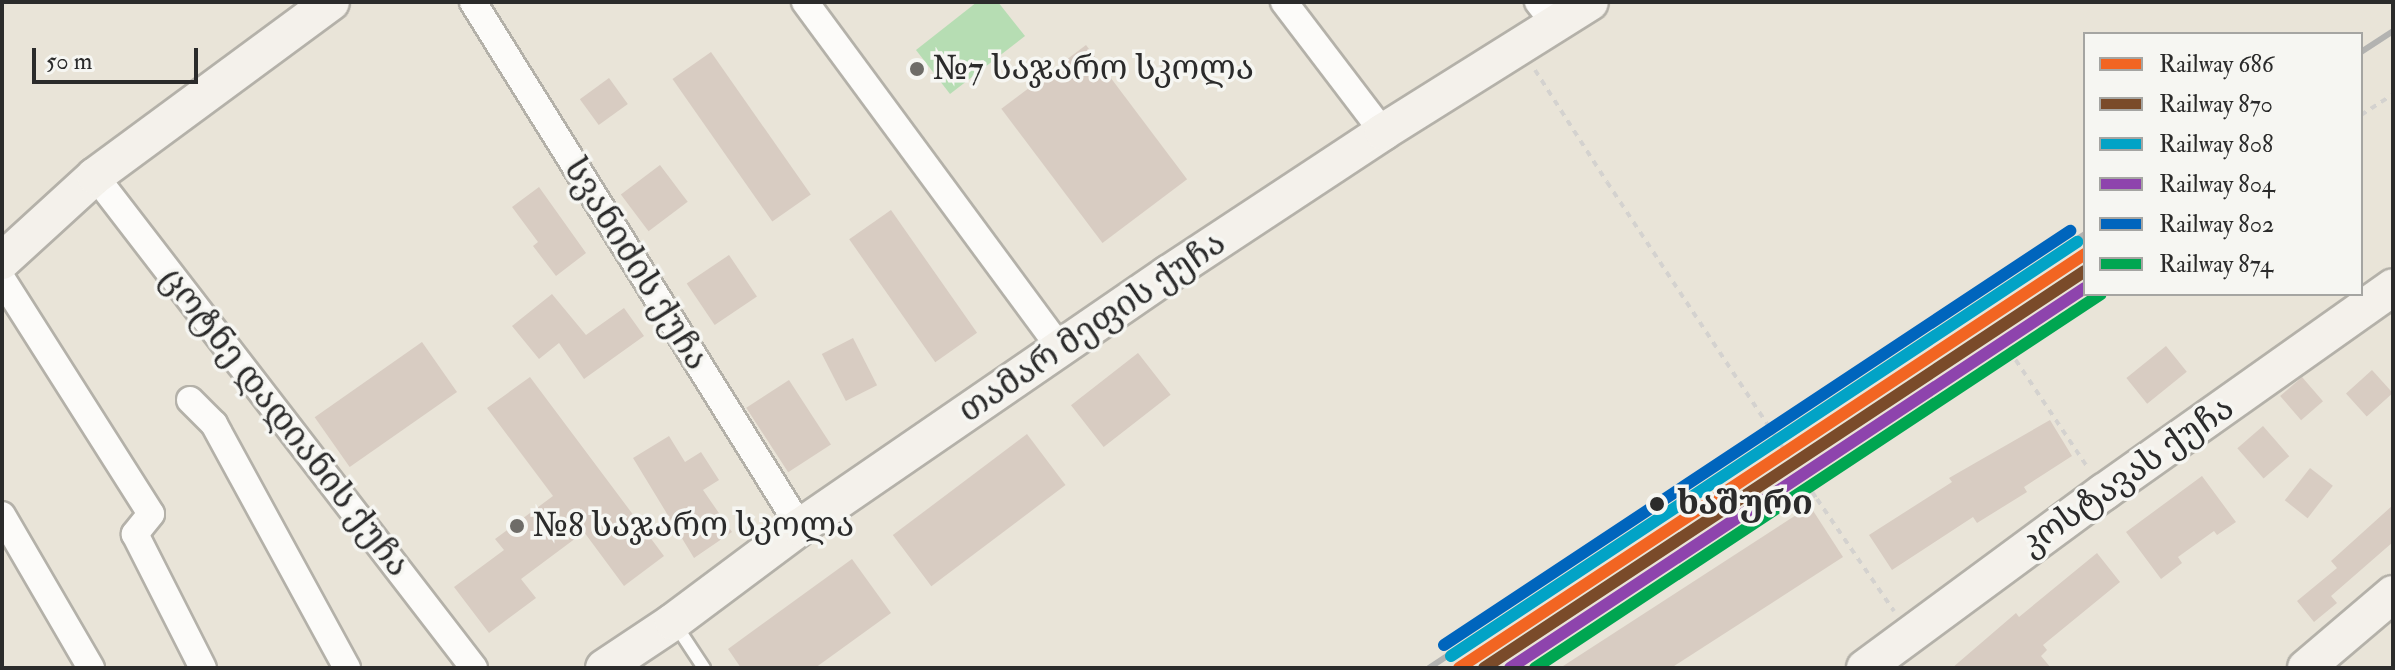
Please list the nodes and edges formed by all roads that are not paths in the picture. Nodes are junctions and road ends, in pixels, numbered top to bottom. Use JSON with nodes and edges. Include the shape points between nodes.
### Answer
{"nodes":[{"id":1,"x":331,"y":2,"type":"edge"},
{"id":2,"x":473,"y":2,"type":"edge"},
{"id":3,"x":805,"y":2,"type":"edge"},
{"id":4,"x":1284,"y":2,"type":"edge"},
{"id":5,"x":1590,"y":2,"type":"edge"},
{"id":6,"x":1546,"y":13,"type":"edge"},
{"id":7,"x":1383,"y":132,"type":"junction"},
{"id":8,"x":95,"y":176,"type":"junction"},
{"id":9,"x":2,"y":261,"type":"edge"},
{"id":10,"x":2,"y":279,"type":"edge"},
{"id":11,"x":2393,"y":287,"type":"edge"},
{"id":12,"x":1060,"y":348,"type":"junction"},
{"id":13,"x":190,"y":400,"type":"dead end"},
{"id":14,"x":2,"y":515,"type":"edge"},
{"id":15,"x":800,"y":527,"type":"junction"},
{"id":16,"x":2393,"y":594,"type":"edge"},
{"id":17,"x":673,"y":622,"type":"junction"},
{"id":18,"x":1879,"y":664,"type":"edge"},
{"id":19,"x":2319,"y":664,"type":"edge"},
{"id":20,"x":91,"y":668,"type":"edge"},
{"id":21,"x":203,"y":668,"type":"edge"},
{"id":22,"x":347,"y":668,"type":"edge"},
{"id":23,"x":474,"y":668,"type":"edge"},
{"id":24,"x":604,"y":668,"type":"edge"},
{"id":25,"x":704,"y":668,"type":"edge"}],
"edges":[{"from":1,"to":8,"type":"street"},
{"from":2,"to":15,"type":"street","name":"სვანიძის ქუჩა"},
{"from":3,"to":12,"type":"street"},
{"from":4,"to":7,"type":"street"},
{"from":5,"to":6,"type":"street","name":"თამარ მეფის ქუჩა"},
{"from":6,"to":7,"type":"street","name":"თამარ მეფის ქუჩა","via":[[1520,46]]},
{"from":7,"to":12,"type":"street","name":"თამარ მეფის ქუჩა"},
{"from":8,"to":9,"type":"street"},
{"from":8,"to":23,"type":"street","name":"ცოტნე დადიანის ქუჩა"},
{"from":10,"to":21,"type":"street","via":[[151,514],[135,534]]},
{"from":11,"to":18,"type":"street","name":"კოსტავას ქუჩა","via":[[1909,633]]},
{"from":12,"to":15,"type":"street","name":"თამარ მეფის ქუჩა"},
{"from":13,"to":22,"type":"street","via":[[214,424]]},
{"from":14,"to":20,"type":"street"},
{"from":15,"to":17,"type":"street","name":"თამარ მეფის ქუჩა"},
{"from":16,"to":19,"type":"street"},
{"from":17,"to":24,"type":"street","name":"თამარ მეფის ქუჩა"},
{"from":17,"to":25,"type":"lane"}]}
